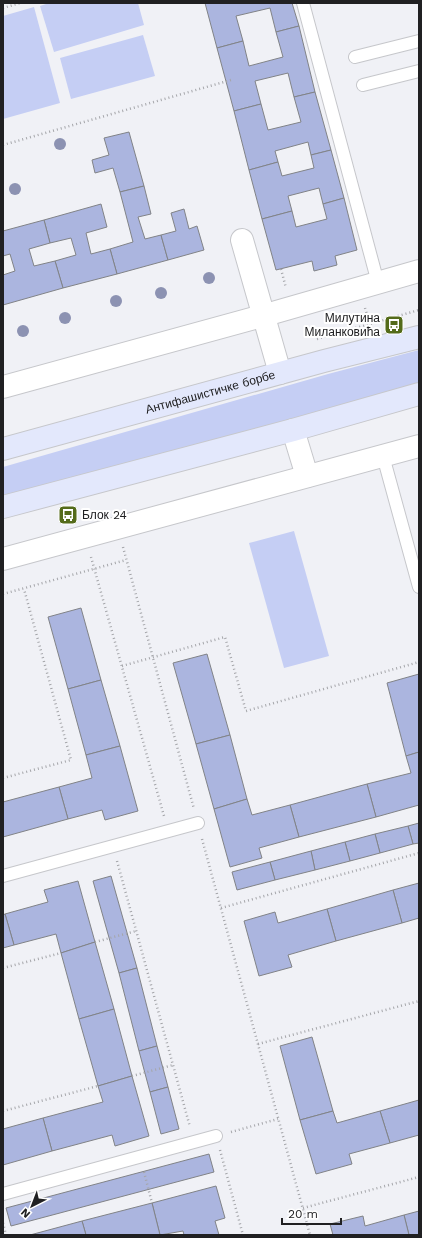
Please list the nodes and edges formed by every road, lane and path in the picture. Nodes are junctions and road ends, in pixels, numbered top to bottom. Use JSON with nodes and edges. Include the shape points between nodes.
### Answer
{"nodes":[{"id":1,"x":20,"y":3,"type":"edge"},
{"id":2,"x":303,"y":3,"type":"edge"},
{"id":3,"x":3,"y":8,"type":"edge"},
{"id":4,"x":419,"y":41,"type":"edge"},
{"id":5,"x":355,"y":57,"type":"dead end"},
{"id":6,"x":419,"y":71,"type":"edge"},
{"id":7,"x":231,"y":80,"type":"dead end"},
{"id":8,"x":363,"y":85,"type":"dead end"},
{"id":9,"x":3,"y":145,"type":"edge"},
{"id":10,"x":242,"y":240,"type":"dead end"},
{"id":11,"x":419,"y":271,"type":"edge"},
{"id":12,"x":378,"y":283,"type":"junction"},
{"id":13,"x":262,"y":316,"type":"junction"},
{"id":14,"x":419,"y":337,"type":"edge"},
{"id":15,"x":280,"y":373,"type":"junction"},
{"id":16,"x":3,"y":387,"type":"edge"},
{"id":17,"x":419,"y":394,"type":"edge"},
{"id":18,"x":293,"y":430,"type":"junction"},
{"id":19,"x":419,"y":446,"type":"edge"},
{"id":20,"x":3,"y":449,"type":"edge"},
{"id":21,"x":383,"y":456,"type":"junction"},
{"id":22,"x":307,"y":476,"type":"junction"},
{"id":23,"x":3,"y":507,"type":"edge"},
{"id":24,"x":117,"y":528,"type":"junction"},
{"id":25,"x":86,"y":536,"type":"junction"},
{"id":26,"x":3,"y":558,"type":"edge"},
{"id":27,"x":126,"y":560,"type":"junction"},
{"id":28,"x":94,"y":569,"type":"junction"},
{"id":29,"x":419,"y":587,"type":"edge"},
{"id":30,"x":24,"y":588,"type":"junction"},
{"id":31,"x":3,"y":594,"type":"edge"},
{"id":32,"x":153,"y":657,"type":"junction"},
{"id":33,"x":419,"y":662,"type":"edge"},
{"id":34,"x":122,"y":666,"type":"junction"},
{"id":35,"x":3,"y":778,"type":"edge"},
{"id":36,"x":198,"y":823,"type":"junction"},
{"id":37,"x":168,"y":832,"type":"junction"},
{"id":38,"x":113,"y":847,"type":"junction"},
{"id":39,"x":419,"y":853,"type":"edge"},
{"id":40,"x":3,"y":876,"type":"edge"},
{"id":41,"x":221,"y":908,"type":"junction"},
{"id":42,"x":136,"y":931,"type":"junction"},
{"id":43,"x":95,"y":942,"type":"dead end"},
{"id":44,"x":61,"y":952,"type":"dead end"},
{"id":45,"x":3,"y":968,"type":"edge"},
{"id":46,"x":419,"y":1001,"type":"edge"},
{"id":47,"x":258,"y":1044,"type":"junction"},
{"id":48,"x":173,"y":1065,"type":"junction"},
{"id":49,"x":132,"y":1076,"type":"dead end"},
{"id":50,"x":98,"y":1086,"type":"dead end"},
{"id":51,"x":3,"y":1111,"type":"edge"},
{"id":52,"x":278,"y":1119,"type":"junction"},
{"id":53,"x":216,"y":1136,"type":"junction"},
{"id":54,"x":194,"y":1142,"type":"junction"},
{"id":55,"x":139,"y":1157,"type":"junction"},
{"id":56,"x":419,"y":1177,"type":"edge"},
{"id":57,"x":3,"y":1194,"type":"edge"},
{"id":58,"x":152,"y":1203,"type":"dead end"},
{"id":59,"x":303,"y":1208,"type":"junction"},
{"id":60,"x":3,"y":1223,"type":"edge"},
{"id":61,"x":6,"y":1235,"type":"edge"},
{"id":62,"x":243,"y":1235,"type":"edge"},
{"id":63,"x":310,"y":1235,"type":"edge"}],
"edges":[{"from":1,"to":3,"type":"path"},
{"from":2,"to":12,"type":"lane"},
{"from":4,"to":5,"type":"lane"},
{"from":6,"to":8,"type":"lane"},
{"from":7,"to":9,"type":"path"},
{"from":10,"to":13,"type":"street"},
{"from":11,"to":12,"type":"street"},
{"from":12,"to":13,"type":"street"},
{"from":13,"to":15,"type":"street"},
{"from":13,"to":16,"type":"street"},
{"from":14,"to":15,"type":"street","name":"Антифашистичке борбе"},
{"from":15,"to":20,"type":"street","name":"Антифашистичке борбе"},
{"from":17,"to":18,"type":"street"},
{"from":18,"to":22,"type":"street"},
{"from":18,"to":23,"type":"street"},
{"from":19,"to":21,"type":"street"},
{"from":21,"to":22,"type":"street"},
{"from":21,"to":29,"type":"lane"},
{"from":22,"to":24,"type":"street"},
{"from":24,"to":25,"type":"street"},
{"from":24,"to":27,"type":"path"},
{"from":25,"to":26,"type":"street"},
{"from":25,"to":28,"type":"path"},
{"from":27,"to":28,"type":"path"},
{"from":27,"to":32,"type":"path"},
{"from":28,"to":30,"type":"path"},
{"from":28,"to":34,"type":"path"},
{"from":30,"to":31,"type":"path"},
{"from":30,"to":35,"type":"path","via":[[71,760]]},
{"from":32,"to":33,"type":"path","via":[[225,637],[246,711]]},
{"from":32,"to":34,"type":"path"},
{"from":32,"to":36,"type":"path"},
{"from":34,"to":37,"type":"path"},
{"from":36,"to":37,"type":"lane"},
{"from":36,"to":41,"type":"path"},
{"from":37,"to":38,"type":"lane"},
{"from":38,"to":40,"type":"lane"},
{"from":38,"to":42,"type":"path"},
{"from":39,"to":41,"type":"path"},
{"from":41,"to":47,"type":"path"},
{"from":42,"to":43,"type":"path"},
{"from":42,"to":48,"type":"path"},
{"from":44,"to":45,"type":"path"},
{"from":46,"to":47,"type":"path"},
{"from":47,"to":52,"type":"path"},
{"from":48,"to":49,"type":"path"},
{"from":48,"to":54,"type":"path"},
{"from":50,"to":51,"type":"path"},
{"from":52,"to":53,"type":"path"},
{"from":52,"to":59,"type":"path"},
{"from":53,"to":54,"type":"lane"},
{"from":53,"to":62,"type":"path"},
{"from":54,"to":55,"type":"lane"},
{"from":55,"to":57,"type":"lane"},
{"from":55,"to":58,"type":"path"},
{"from":56,"to":59,"type":"path"},
{"from":59,"to":63,"type":"path"},
{"from":60,"to":61,"type":"path"}]}
